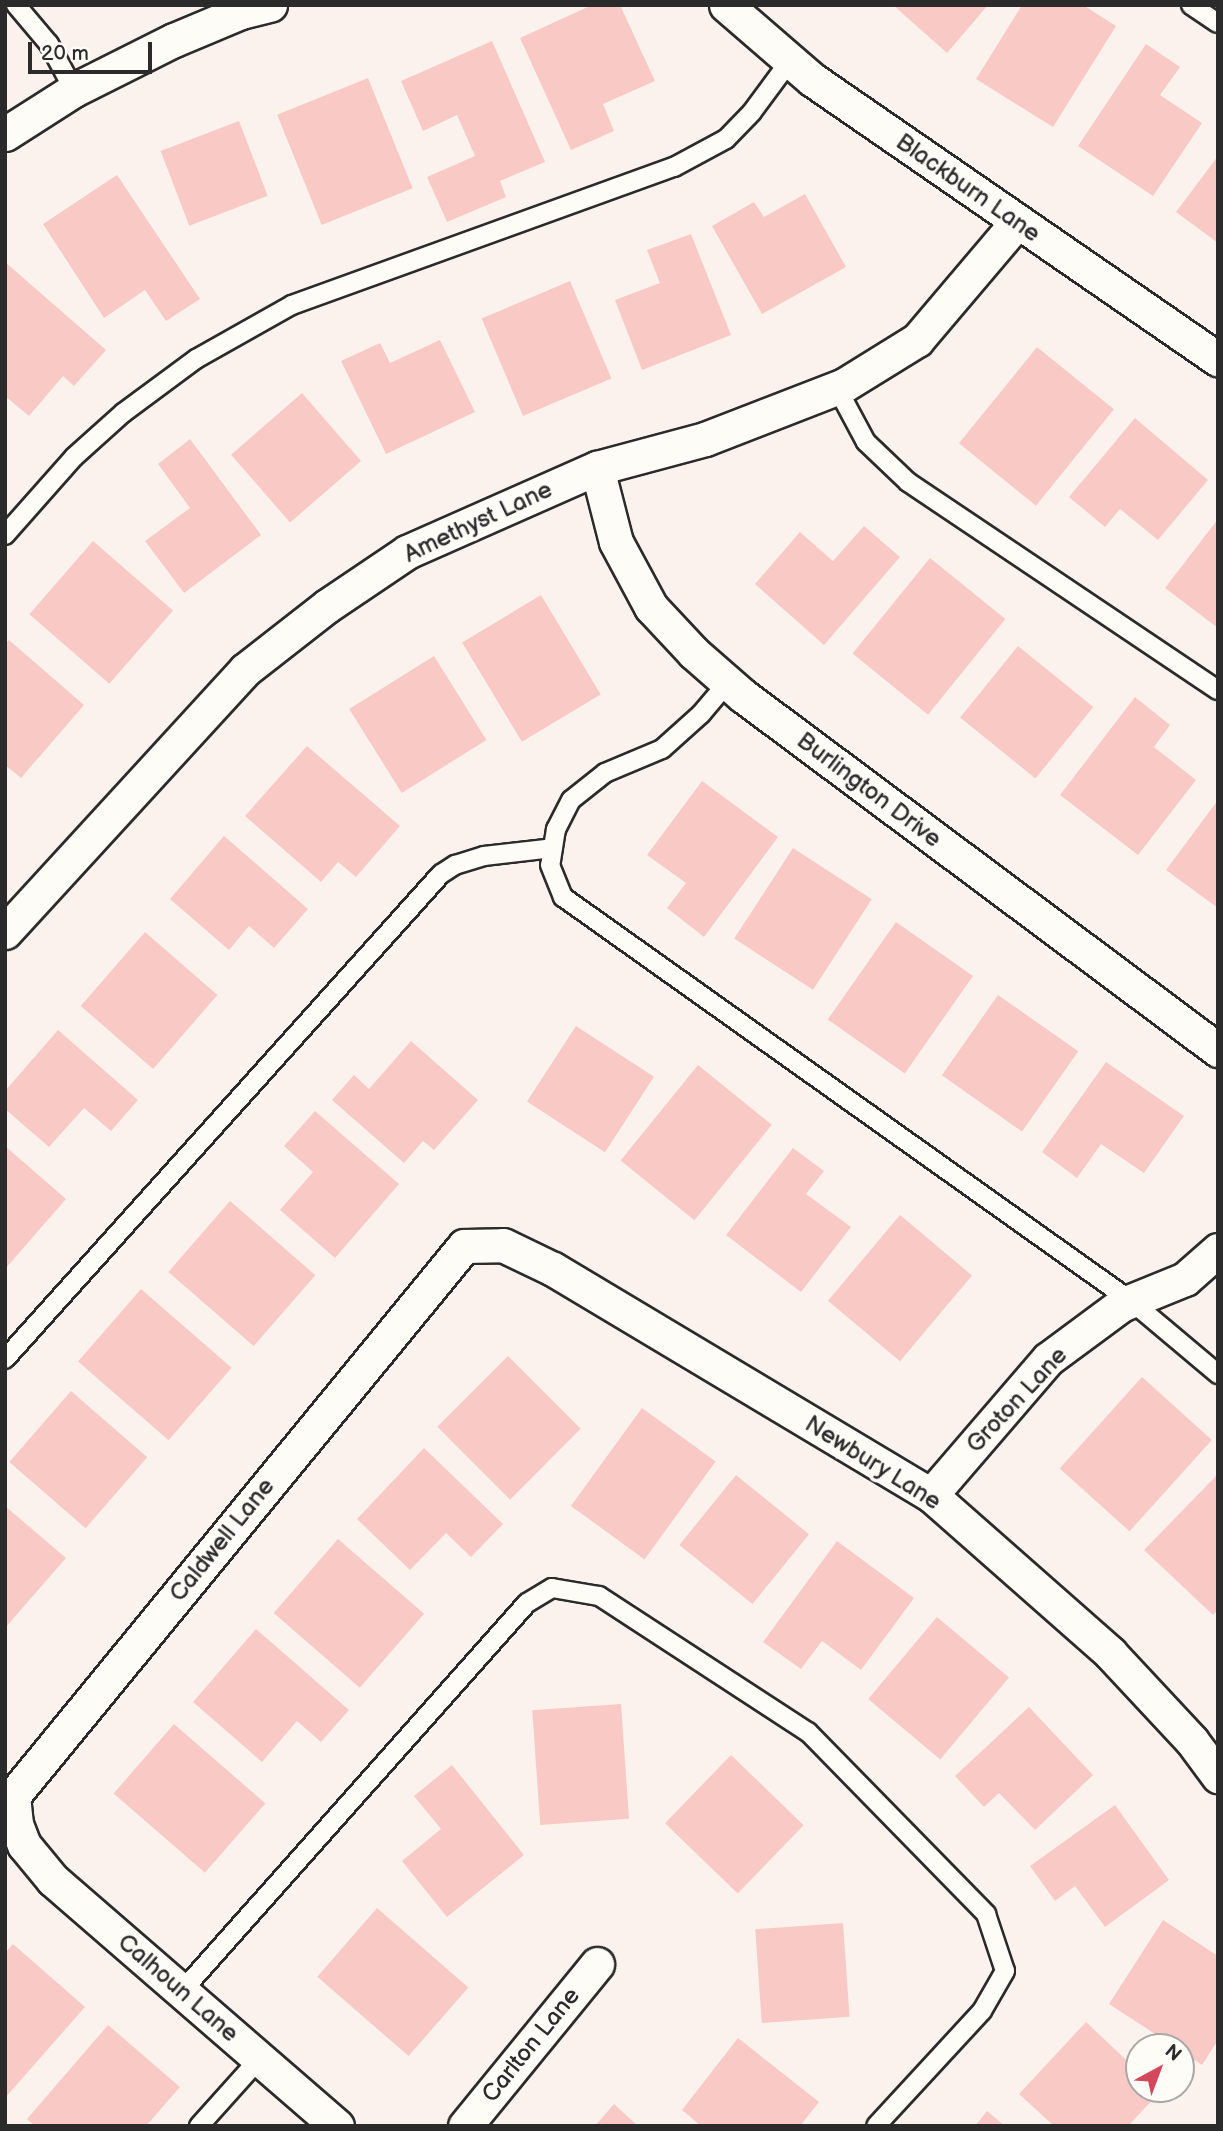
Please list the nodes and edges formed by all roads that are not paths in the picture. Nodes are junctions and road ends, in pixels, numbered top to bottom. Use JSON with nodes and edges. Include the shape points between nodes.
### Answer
{"nodes":[{"id":1,"x":16,"y":5,"type":"edge"},
{"id":2,"x":270,"y":5,"type":"edge"},
{"id":3,"x":726,"y":5,"type":"edge"},
{"id":4,"x":1191,"y":5,"type":"edge"},
{"id":5,"x":1218,"y":23,"type":"edge"},
{"id":6,"x":789,"y":62,"type":"junction"},
{"id":7,"x":74,"y":90,"type":"junction"},
{"id":8,"x":5,"y":134,"type":"edge"},
{"id":9,"x":1017,"y":222,"type":"junction"},
{"id":10,"x":1218,"y":359,"type":"edge"},
{"id":11,"x":837,"y":388,"type":"junction"},
{"id":12,"x":597,"y":468,"type":"junction"},
{"id":13,"x":5,"y":535,"type":"edge"},
{"id":14,"x":728,"y":682,"type":"junction"},
{"id":15,"x":1218,"y":690,"type":"edge"},
{"id":16,"x":553,"y":848,"type":"junction"},
{"id":17,"x":5,"y":932,"type":"edge"},
{"id":18,"x":1218,"y":1050,"type":"edge"},
{"id":19,"x":464,"y":1246,"type":"joint"},
{"id":20,"x":1218,"y":1250,"type":"edge"},
{"id":21,"x":1130,"y":1301,"type":"junction"},
{"id":22,"x":5,"y":1359,"type":"edge"},
{"id":23,"x":1218,"y":1374,"type":"edge"},
{"id":24,"x":930,"y":1495,"type":"junction"},
{"id":25,"x":1218,"y":1776,"type":"edge"},
{"id":26,"x":24,"y":1845,"type":"joint"},
{"id":27,"x":597,"y":1964,"type":"dead end"},
{"id":28,"x":182,"y":1991,"type":"junction"},
{"id":29,"x":260,"y":2058,"type":"junction"},
{"id":30,"x":199,"y":2126,"type":"edge"},
{"id":31,"x":337,"y":2126,"type":"edge"},
{"id":32,"x":465,"y":2126,"type":"edge"},
{"id":33,"x":876,"y":2126,"type":"edge"}],
"edges":[{"from":1,"to":7,"type":"lane","via":[[49,44]]},
{"from":2,"to":7,"type":"street","via":[[174,40]]},
{"from":3,"to":6,"type":"street","name":"Blackburn Lane"},
{"from":4,"to":5,"type":"lane"},
{"from":6,"to":9,"type":"street","name":"Blackburn Lane"},
{"from":6,"to":13,"type":"lane","via":[[726,139],[674,167],[292,305],[196,359],[123,413],[74,457]]},
{"from":7,"to":8,"type":"street"},
{"from":9,"to":10,"type":"street","name":"Blackburn Lane"},
{"from":9,"to":11,"type":"street","name":"Amethyst Lane","via":[[917,340]]},
{"from":11,"to":12,"type":"street","name":"Amethyst Lane","via":[[705,439]]},
{"from":11,"to":15,"type":"lane","via":[[866,442],[908,482]]},
{"from":12,"to":14,"type":"street","name":"Burlington Drive","via":[[616,542],[651,607]]},
{"from":12,"to":17,"type":"street","name":"Amethyst Lane","via":[[407,552],[306,622],[246,670]]},
{"from":14,"to":16,"type":"lane","via":[[701,714],[662,748],[605,773],[571,800],[556,829]]},
{"from":14,"to":18,"type":"street","name":"Burlington Drive"},
{"from":16,"to":21,"type":"lane","via":[[550,865],[563,897]]},
{"from":16,"to":22,"type":"lane","via":[[484,856],[441,874]]},
{"from":19,"to":24,"type":"street","name":"Newbury Lane","via":[[503,1245],[554,1269]]},
{"from":19,"to":26,"type":"street","name":"Caldwell Lane","via":[[13,1796]]},
{"from":20,"to":21,"type":"street","name":"Groton Lane","via":[[1185,1279]]},
{"from":21,"to":23,"type":"lane"},
{"from":21,"to":24,"type":"street","name":"Groton Lane","via":[[1048,1359]]},
{"from":24,"to":25,"type":"street","name":"Newbury Lane","via":[[1110,1653],[1192,1741]]},
{"from":26,"to":28,"type":"street","name":"Calhoun Lane","via":[[53,1880]]},
{"from":27,"to":32,"type":"street","name":"Carlton Lane"},
{"from":28,"to":29,"type":"street","name":"Calhoun Lane"},
{"from":28,"to":33,"type":"lane","via":[[527,1603],[552,1588],[599,1596],[808,1732],[986,1914],[1005,1970],[982,2011]]},
{"from":29,"to":30,"type":"lane"},
{"from":29,"to":31,"type":"street","name":"Calhoun Lane"}]}
